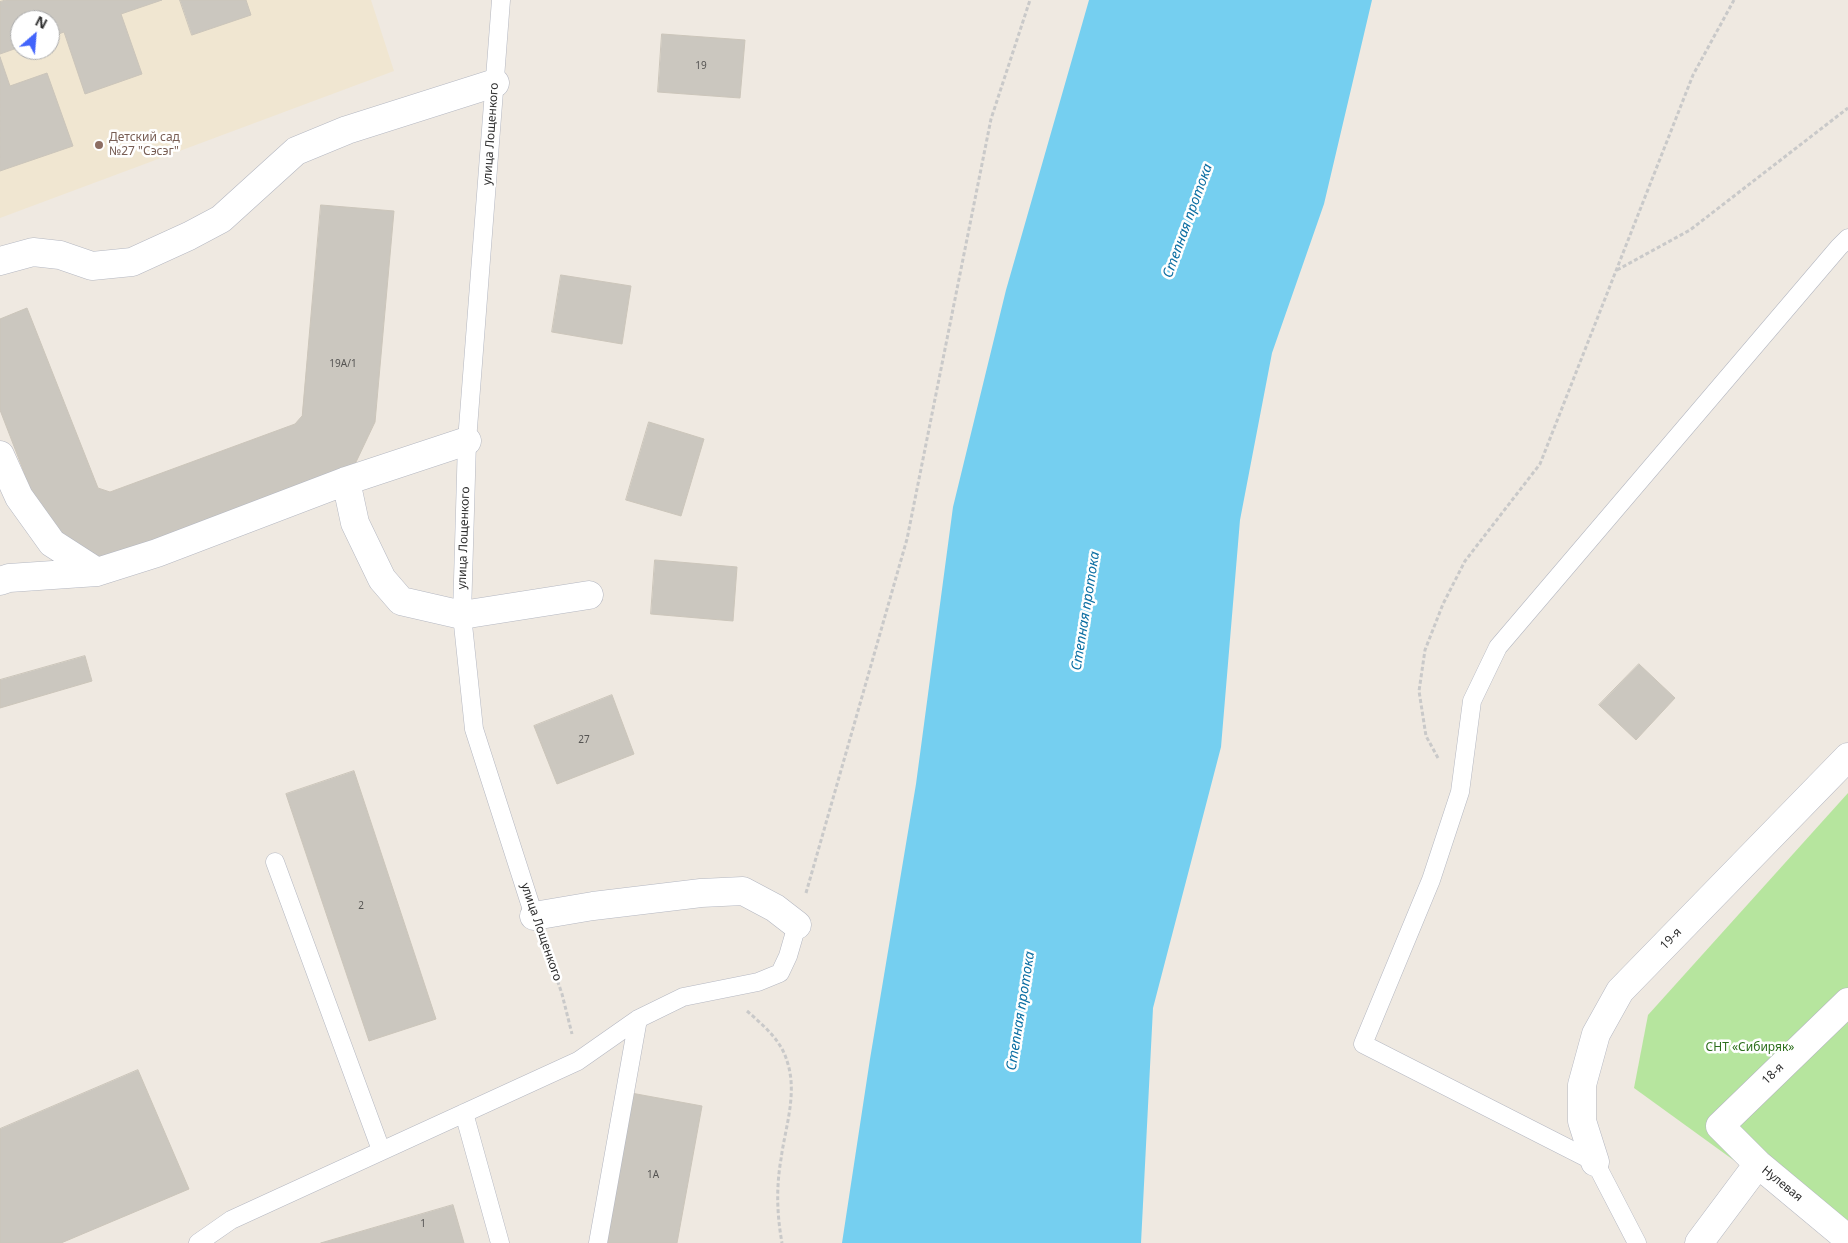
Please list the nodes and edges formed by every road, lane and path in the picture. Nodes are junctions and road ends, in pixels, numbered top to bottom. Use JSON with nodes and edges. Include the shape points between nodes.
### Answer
{"nodes":[{"id":1,"x":501,"y":0,"type":"edge"},
{"id":2,"x":1030,"y":0,"type":"edge"},
{"id":3,"x":1734,"y":0,"type":"edge"},
{"id":4,"x":495,"y":82,"type":"junction"},
{"id":5,"x":1848,"y":108,"type":"edge"},
{"id":6,"x":1848,"y":238,"type":"edge"},
{"id":7,"x":0,"y":261,"type":"edge"},
{"id":8,"x":1616,"y":270,"type":"junction"},
{"id":9,"x":467,"y":441,"type":"junction"},
{"id":10,"x":0,"y":456,"type":"edge"},
{"id":11,"x":346,"y":481,"type":"junction"},
{"id":12,"x":97,"y":572,"type":"junction"},
{"id":13,"x":0,"y":581,"type":"edge"},
{"id":14,"x":590,"y":595,"type":"dead end"},
{"id":15,"x":462,"y":615,"type":"junction"},
{"id":16,"x":1848,"y":757,"type":"edge"},
{"id":17,"x":1460,"y":792,"type":"junction"},
{"id":18,"x":274,"y":862,"type":"dead end"},
{"id":19,"x":534,"y":916,"type":"junction"},
{"id":20,"x":797,"y":925,"type":"junction"},
{"id":21,"x":712,"y":991,"type":"junction"},
{"id":22,"x":1848,"y":1002,"type":"edge"},
{"id":23,"x":638,"y":1019,"type":"junction"},
{"id":24,"x":578,"y":1060,"type":"junction"},
{"id":25,"x":464,"y":1113,"type":"junction"},
{"id":26,"x":1720,"y":1126,"type":"joint"},
{"id":27,"x":382,"y":1150,"type":"junction"},
{"id":28,"x":1596,"y":1162,"type":"junction"},
{"id":29,"x":1758,"y":1164,"type":"junction"},
{"id":30,"x":1848,"y":1239,"type":"edge"},
{"id":31,"x":198,"y":1243,"type":"edge"},
{"id":32,"x":500,"y":1243,"type":"edge"},
{"id":33,"x":598,"y":1243,"type":"edge"},
{"id":34,"x":782,"y":1243,"type":"edge"},
{"id":35,"x":1637,"y":1243,"type":"edge"},
{"id":36,"x":1699,"y":1243,"type":"edge"}],
"edges":[{"from":1,"to":4,"type":"lane","name":"улица Лощенкого"},
{"from":2,"to":20,"type":"path","via":[[991,119],[907,538]]},
{"from":3,"to":8,"type":"path","via":[[1693,75]]},
{"from":4,"to":7,"type":"street","via":[[347,130],[296,152],[221,219],[132,262],[92,266],[60,255],[33,252]]},
{"from":4,"to":9,"type":"lane","name":"улица Лощенкого"},
{"from":5,"to":8,"type":"path","via":[[1690,230]]},
{"from":6,"to":17,"type":"lane","via":[[1498,647],[1472,701]]},
{"from":8,"to":17,"type":"path","via":[[1540,464],[1465,561],[1425,650],[1419,691],[1426,736]]},
{"from":9,"to":11,"type":"street"},
{"from":9,"to":15,"type":"lane","name":"улица Лощенкого"},
{"from":10,"to":12,"type":"street","via":[[19,497],[52,543]]},
{"from":11,"to":12,"type":"street","via":[[157,553]]},
{"from":11,"to":15,"type":"street","via":[[355,523],[382,579],[401,601]]},
{"from":12,"to":13,"type":"street"},
{"from":14,"to":15,"type":"street"},
{"from":15,"to":19,"type":"lane","name":"улица Лощенкого","via":[[474,729]]},
{"from":16,"to":28,"type":"street","name":"19-я","via":[[1620,991],[1596,1034],[1582,1085],[1582,1121]]},
{"from":17,"to":28,"type":"lane","via":[[1431,880],[1363,1044]]},
{"from":18,"to":27,"type":"lane"},
{"from":19,"to":20,"type":"street","via":[[701,893],[743,891],[776,908]]},
{"from":19,"to":24,"type":"path","name":"улица Лощенкого","via":[[562,994]]},
{"from":20,"to":21,"type":"lane","via":[[780,973],[758,982]]},
{"from":21,"to":23,"type":"lane","via":[[683,997]]},
{"from":21,"to":34,"type":"path","via":[[743,1007],[771,1032],[787,1060],[791,1082],[789,1121],[777,1194]]},
{"from":22,"to":26,"type":"street","name":"18-я"},
{"from":23,"to":24,"type":"lane"},
{"from":23,"to":33,"type":"lane"},
{"from":24,"to":25,"type":"lane"},
{"from":25,"to":27,"type":"lane"},
{"from":25,"to":32,"type":"lane"},
{"from":26,"to":29,"type":"street","name":"Нулевая"},
{"from":27,"to":31,"type":"lane","via":[[231,1220]]},
{"from":28,"to":35,"type":"lane"},
{"from":29,"to":30,"type":"street","name":"Нулевая"},
{"from":29,"to":36,"type":"street"}]}
